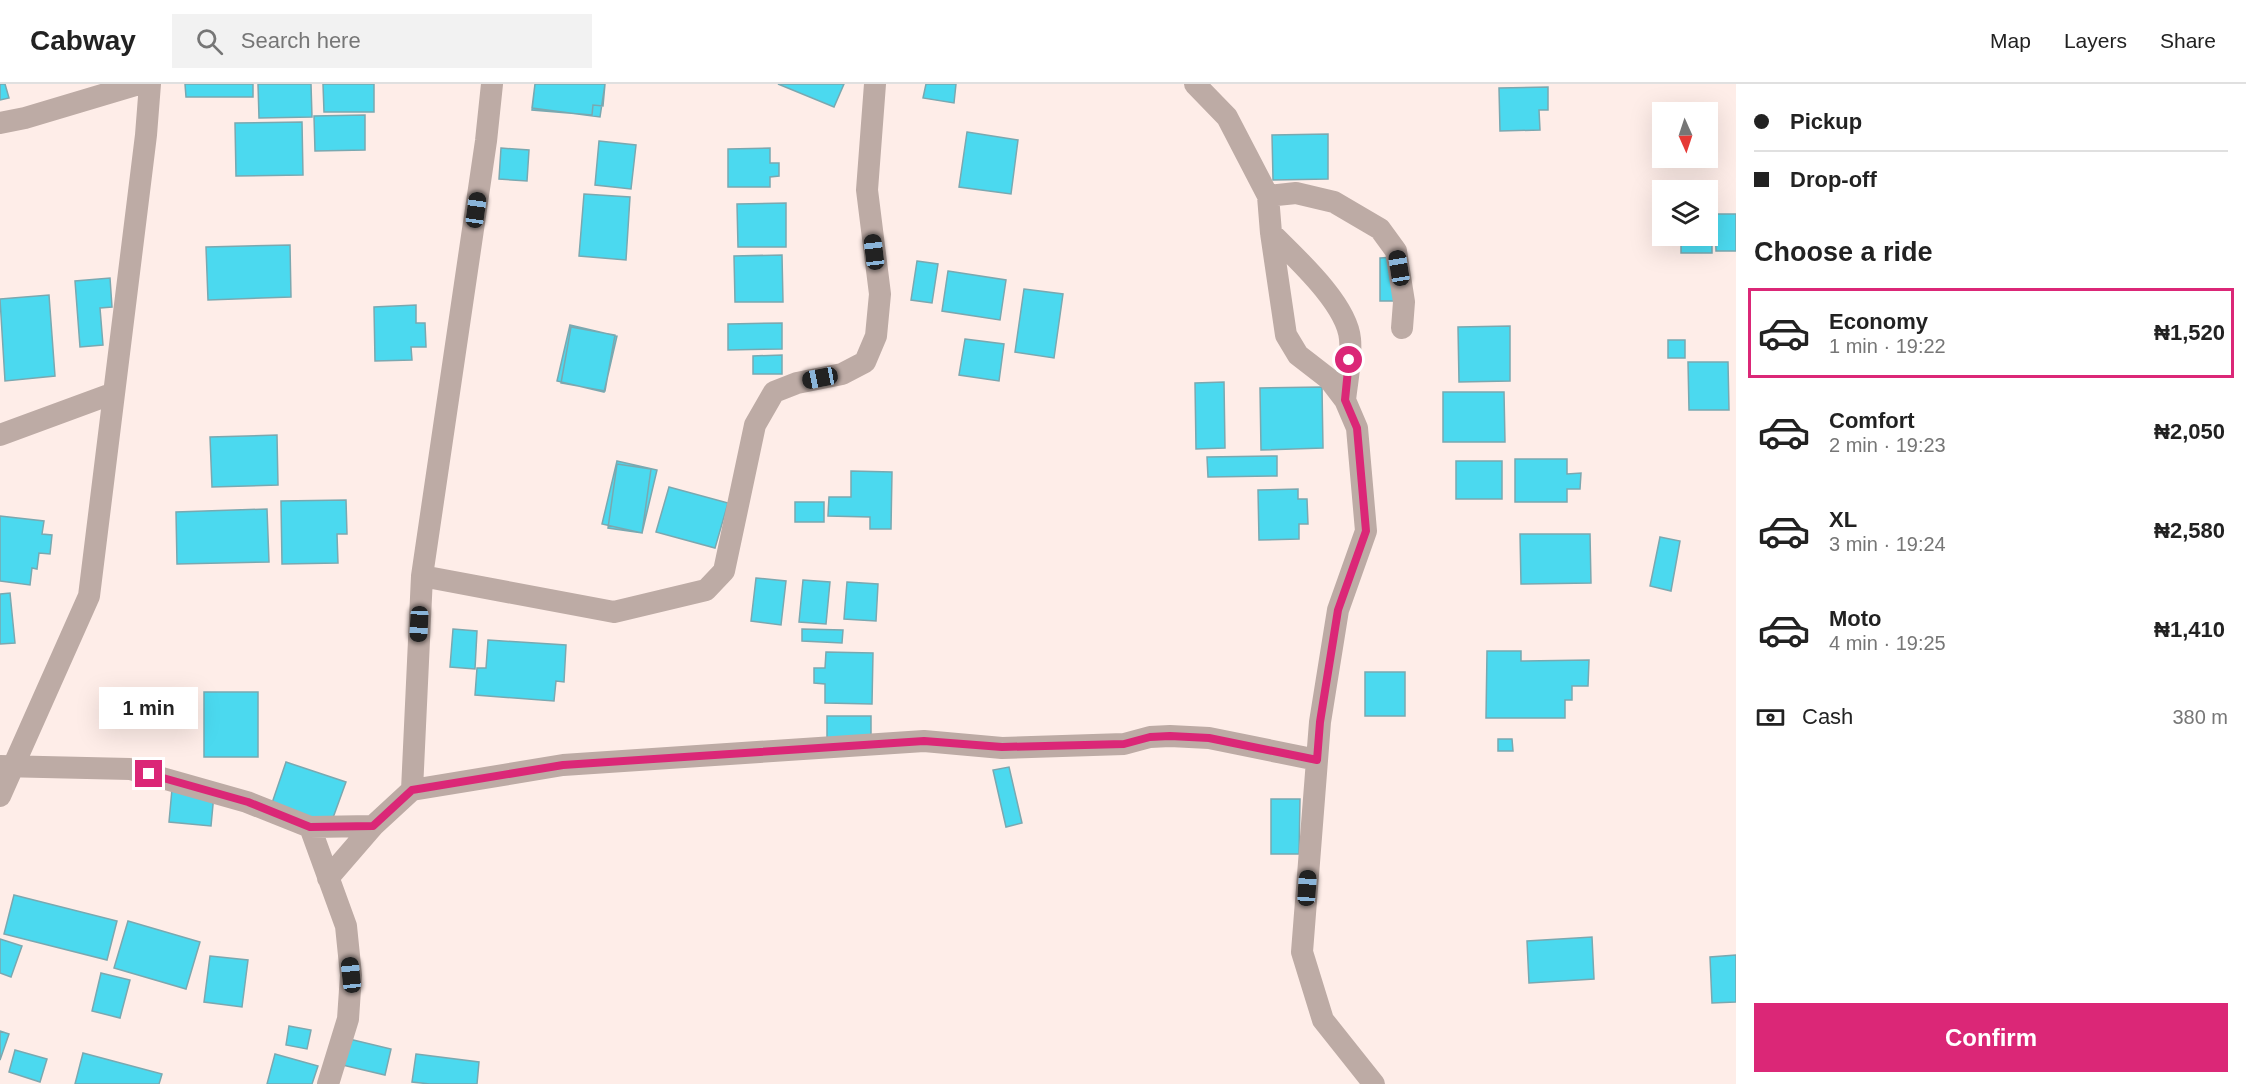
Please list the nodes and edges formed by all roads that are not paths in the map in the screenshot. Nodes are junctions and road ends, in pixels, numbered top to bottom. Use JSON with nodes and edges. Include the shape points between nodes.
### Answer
{"nodes":[{"id":1,"x":139,"y":84,"type":"edge"},
{"id":2,"x":150,"y":84,"type":"edge"},
{"id":3,"x":492,"y":84,"type":"edge"},
{"id":4,"x":875,"y":84,"type":"edge"},
{"id":5,"x":1196,"y":84,"type":"edge"},
{"id":6,"x":0,"y":123,"type":"edge"},
{"id":7,"x":1268,"y":196,"type":"junction"},
{"id":8,"x":1271,"y":232,"type":"junction"},
{"id":9,"x":1402,"y":328,"type":"dead end"},
{"id":10,"x":114,"y":393,"type":"junction"},
{"id":11,"x":1345,"y":400,"type":"junction"},
{"id":12,"x":0,"y":435,"type":"edge"},
{"id":13,"x":422,"y":576,"type":"junction"},
{"id":14,"x":1317,"y":760,"type":"junction"},
{"id":15,"x":7,"y":766,"type":"edge"},
{"id":16,"x":412,"y":790,"type":"junction"},
{"id":17,"x":0,"y":796,"type":"edge"},
{"id":18,"x":373,"y":826,"type":"junction"},
{"id":19,"x":310,"y":827,"type":"junction"},
{"id":20,"x":328,"y":878,"type":"junction"},
{"id":21,"x":328,"y":1084,"type":"edge"},
{"id":22,"x":1374,"y":1084,"type":"edge"}],
"edges":[{"from":1,"to":6,"type":"street"},
{"from":2,"to":10,"type":"street"},
{"from":3,"to":13,"type":"street"},
{"from":4,"to":13,"type":"street","via":[[867,190],[880,294],[876,336],[865,362],[842,374],[797,382],[774,392],[755,425],[724,571],[706,590],[614,612]]},
{"from":5,"to":7,"type":"street","via":[[1227,117]]},
{"from":7,"to":8,"type":"street"},
{"from":7,"to":9,"type":"street","via":[[1296,193],[1334,202],[1380,229],[1396,251],[1404,302]]},
{"from":8,"to":11,"type":"street","via":[[1286,335],[1298,355],[1329,379]]},
{"from":8,"to":11,"type":"street","via":[[1344,315],[1351,340]]},
{"from":10,"to":12,"type":"street"},
{"from":10,"to":15,"type":"street","via":[[89,596]]},
{"from":11,"to":14,"type":"street","via":[[1357,428],[1366,531],[1338,610]]},
{"from":13,"to":16,"type":"street"},
{"from":14,"to":16,"type":"street","via":[[1209,738],[1170,736],[1124,744],[1002,747],[924,741],[563,765]]},
{"from":14,"to":22,"type":"street","via":[[1302,952],[1323,1020]]},
{"from":15,"to":17,"type":"street"},
{"from":15,"to":19,"type":"street","via":[[130,769],[248,802]]},
{"from":16,"to":18,"type":"street"},
{"from":18,"to":19,"type":"street"},
{"from":18,"to":20,"type":"street"},
{"from":19,"to":20,"type":"street"},
{"from":20,"to":21,"type":"street","via":[[346,926],[351,975],[348,1018]]}]}
